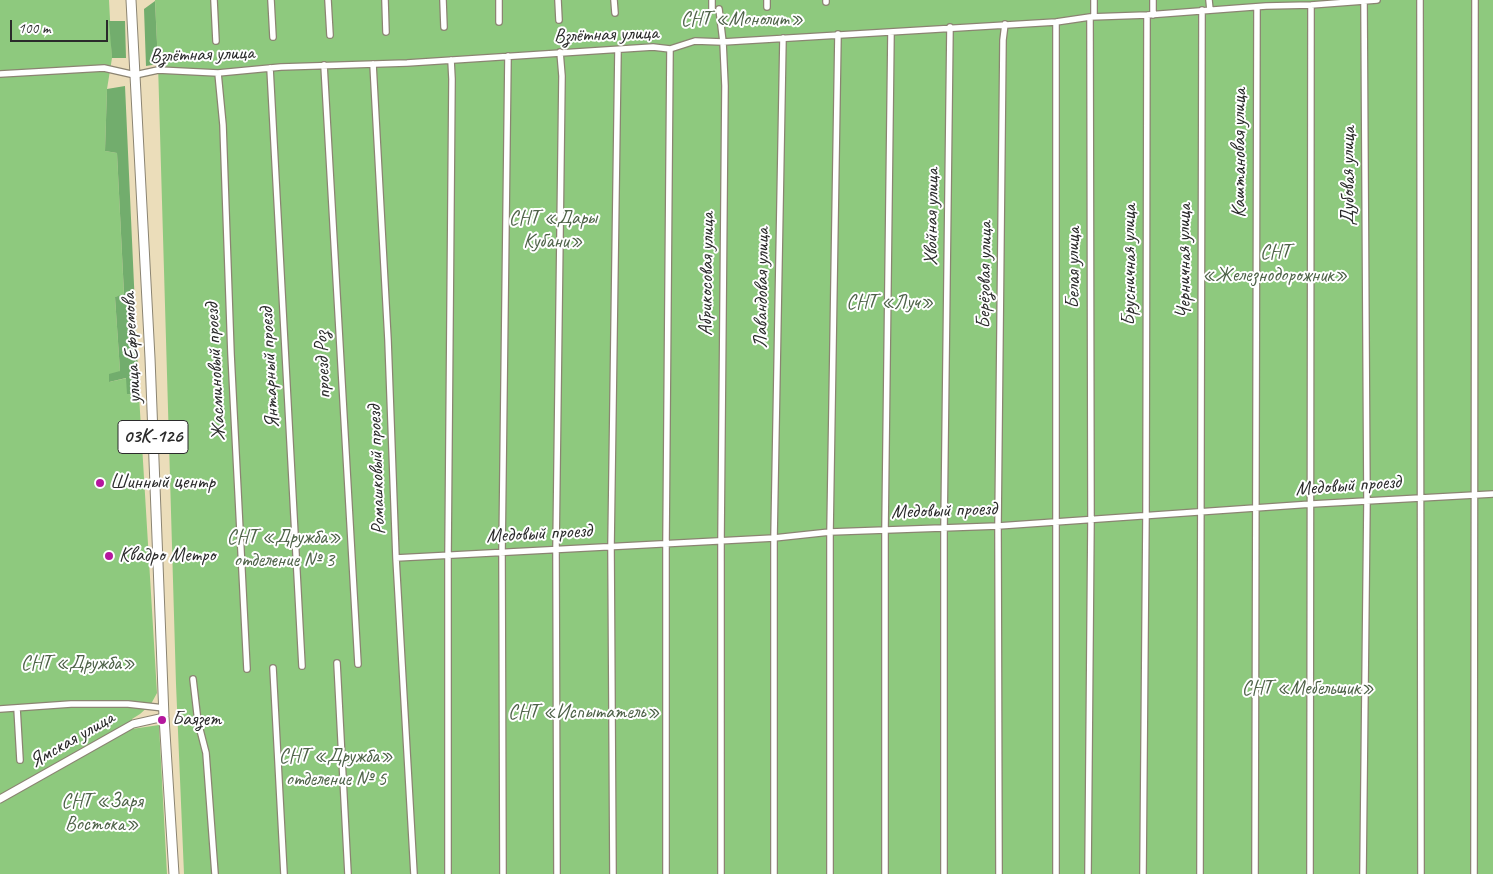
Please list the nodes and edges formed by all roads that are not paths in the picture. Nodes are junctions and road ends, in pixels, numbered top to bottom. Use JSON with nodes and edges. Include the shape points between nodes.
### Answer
{"nodes":[{"id":1,"x":131,"y":0,"type":"edge"},
{"id":2,"x":214,"y":0,"type":"edge"},
{"id":3,"x":271,"y":0,"type":"edge"},
{"id":4,"x":328,"y":0,"type":"edge"},
{"id":5,"x":385,"y":0,"type":"edge"},
{"id":6,"x":442,"y":0,"type":"edge"},
{"id":7,"x":498,"y":0,"type":"edge"},
{"id":8,"x":558,"y":0,"type":"edge"},
{"id":9,"x":614,"y":0,"type":"edge"},
{"id":10,"x":712,"y":0,"type":"edge"},
{"id":11,"x":1094,"y":0,"type":"edge"},
{"id":12,"x":1153,"y":0,"type":"edge"},
{"id":13,"x":1209,"y":0,"type":"edge"},
{"id":14,"x":1377,"y":0,"type":"edge"},
{"id":15,"x":1420,"y":0,"type":"edge"},
{"id":16,"x":1475,"y":0,"type":"edge"},
{"id":17,"x":1364,"y":1,"type":"edge"},
{"id":18,"x":1322,"y":2,"type":"edge"},
{"id":19,"x":1266,"y":3,"type":"edge"},
{"id":20,"x":1311,"y":5,"type":"junction"},
{"id":21,"x":1257,"y":7,"type":"junction"},
{"id":22,"x":712,"y":9,"type":"dead end"},
{"id":23,"x":719,"y":9,"type":"dead end"},
{"id":24,"x":1202,"y":10,"type":"junction"},
{"id":25,"x":1210,"y":10,"type":"junction"},
{"id":26,"x":614,"y":13,"type":"dead end"},
{"id":27,"x":1150,"y":15,"type":"junction"},
{"id":28,"x":1092,"y":17,"type":"junction"},
{"id":29,"x":559,"y":20,"type":"dead end"},
{"id":30,"x":499,"y":22,"type":"dead end"},
{"id":31,"x":1056,"y":22,"type":"junction"},
{"id":32,"x":1005,"y":24,"type":"junction"},
{"id":33,"x":444,"y":27,"type":"dead end"},
{"id":34,"x":950,"y":27,"type":"junction"},
{"id":35,"x":386,"y":32,"type":"dead end"},
{"id":36,"x":891,"y":32,"type":"junction"},
{"id":37,"x":838,"y":34,"type":"junction"},
{"id":38,"x":330,"y":35,"type":"dead end"},
{"id":39,"x":273,"y":37,"type":"dead end"},
{"id":40,"x":783,"y":38,"type":"junction"},
{"id":41,"x":216,"y":41,"type":"dead end"},
{"id":42,"x":723,"y":42,"type":"junction"},
{"id":43,"x":670,"y":49,"type":"junction"},
{"id":44,"x":618,"y":50,"type":"junction"},
{"id":45,"x":560,"y":52,"type":"junction"},
{"id":46,"x":508,"y":56,"type":"junction"},
{"id":47,"x":451,"y":60,"type":"junction"},
{"id":48,"x":374,"y":64,"type":"junction"},
{"id":49,"x":324,"y":65,"type":"junction"},
{"id":50,"x":270,"y":68,"type":"junction"},
{"id":51,"x":218,"y":73,"type":"junction"},
{"id":52,"x":0,"y":74,"type":"edge"},
{"id":53,"x":135,"y":75,"type":"junction"},
{"id":54,"x":1475,"y":494,"type":"junction"},
{"id":55,"x":1493,"y":494,"type":"edge"},
{"id":56,"x":1420,"y":497,"type":"junction"},
{"id":57,"x":1367,"y":501,"type":"junction"},
{"id":58,"x":1312,"y":504,"type":"junction"},
{"id":59,"x":1256,"y":508,"type":"junction"},
{"id":60,"x":1201,"y":512,"type":"junction"},
{"id":61,"x":1146,"y":516,"type":"junction"},
{"id":62,"x":1091,"y":519,"type":"junction"},
{"id":63,"x":1056,"y":520,"type":"junction"},
{"id":64,"x":998,"y":526,"type":"junction"},
{"id":65,"x":944,"y":528,"type":"junction"},
{"id":66,"x":885,"y":530,"type":"junction"},
{"id":67,"x":830,"y":532,"type":"junction"},
{"id":68,"x":774,"y":538,"type":"junction"},
{"id":69,"x":721,"y":539,"type":"junction"},
{"id":70,"x":666,"y":544,"type":"junction"},
{"id":71,"x":611,"y":546,"type":"junction"},
{"id":72,"x":556,"y":549,"type":"junction"},
{"id":73,"x":502,"y":552,"type":"junction"},
{"id":74,"x":448,"y":556,"type":"junction"},
{"id":75,"x":396,"y":558,"type":"junction"},
{"id":76,"x":337,"y":663,"type":"dead end"},
{"id":77,"x":358,"y":664,"type":"dead end"},
{"id":78,"x":302,"y":666,"type":"dead end"},
{"id":79,"x":273,"y":668,"type":"dead end"},
{"id":80,"x":247,"y":669,"type":"dead end"},
{"id":81,"x":193,"y":679,"type":"dead end"},
{"id":82,"x":17,"y":708,"type":"junction"},
{"id":83,"x":0,"y":709,"type":"edge"},
{"id":84,"x":164,"y":713,"type":"junction"},
{"id":85,"x":20,"y":760,"type":"dead end"},
{"id":86,"x":0,"y":799,"type":"edge"},
{"id":87,"x":174,"y":874,"type":"edge"},
{"id":88,"x":215,"y":874,"type":"edge"},
{"id":89,"x":284,"y":874,"type":"edge"},
{"id":90,"x":348,"y":874,"type":"edge"},
{"id":91,"x":414,"y":874,"type":"edge"},
{"id":92,"x":448,"y":874,"type":"edge"},
{"id":93,"x":503,"y":874,"type":"edge"},
{"id":94,"x":558,"y":874,"type":"edge"},
{"id":95,"x":613,"y":874,"type":"edge"},
{"id":96,"x":666,"y":874,"type":"edge"},
{"id":97,"x":721,"y":874,"type":"edge"},
{"id":98,"x":774,"y":874,"type":"edge"},
{"id":99,"x":830,"y":874,"type":"edge"},
{"id":100,"x":885,"y":874,"type":"edge"},
{"id":101,"x":944,"y":874,"type":"edge"},
{"id":102,"x":999,"y":874,"type":"edge"},
{"id":103,"x":1056,"y":874,"type":"edge"},
{"id":104,"x":1088,"y":874,"type":"edge"},
{"id":105,"x":1143,"y":874,"type":"edge"},
{"id":106,"x":1200,"y":874,"type":"edge"},
{"id":107,"x":1255,"y":874,"type":"edge"},
{"id":108,"x":1310,"y":874,"type":"edge"},
{"id":109,"x":1363,"y":874,"type":"edge"},
{"id":110,"x":1421,"y":874,"type":"edge"},
{"id":111,"x":1474,"y":874,"type":"edge"}],
"edges":[{"from":1,"to":53,"type":"main road","name":"улица Ефремова","number":"03К-126"},
{"from":2,"to":41,"type":"street"},
{"from":3,"to":39,"type":"street"},
{"from":4,"to":38,"type":"street"},
{"from":5,"to":35,"type":"street"},
{"from":6,"to":33,"type":"street"},
{"from":7,"to":30,"type":"street"},
{"from":8,"to":29,"type":"street"},
{"from":9,"to":26,"type":"street"},
{"from":10,"to":22,"type":"street"},
{"from":11,"to":28,"type":"street","name":"Белая улица"},
{"from":12,"to":27,"type":"street","name":"Брусничная улица"},
{"from":13,"to":25,"type":"street"},
{"from":14,"to":17,"type":"street","name":"Взлётная улица"},
{"from":15,"to":56,"type":"street"},
{"from":16,"to":54,"type":"street"},
{"from":17,"to":18,"type":"street","name":"Взлётная улица"},
{"from":17,"to":57,"type":"street","name":"Дубовая улица"},
{"from":18,"to":20,"type":"street","name":"Взлётная улица"},
{"from":19,"to":20,"type":"street","name":"Взлётная улица"},
{"from":19,"to":21,"type":"street","name":"Взлётная улица"},
{"from":20,"to":58,"type":"street"},
{"from":21,"to":25,"type":"street","name":"Взлётная улица"},
{"from":21,"to":59,"type":"street","name":"Каштановая улица"},
{"from":23,"to":42,"type":"street","name":"Абрикосовая улица"},
{"from":24,"to":25,"type":"street","name":"Взлётная улица"},
{"from":24,"to":27,"type":"street","name":"Взлётная улица"},
{"from":24,"to":60,"type":"street","name":"Черничная улица"},
{"from":27,"to":28,"type":"street","name":"Взлётная улица"},
{"from":27,"to":61,"type":"street","name":"Брусничная улица"},
{"from":28,"to":31,"type":"street","name":"Взлётная улица"},
{"from":28,"to":62,"type":"street","name":"Белая улица"},
{"from":31,"to":32,"type":"street","name":"Взлётная улица"},
{"from":31,"to":63,"type":"street"},
{"from":32,"to":34,"type":"street","name":"Взлётная улица"},
{"from":32,"to":64,"type":"street","name":"Берёзовая улица"},
{"from":34,"to":36,"type":"street","name":"Взлётная улица"},
{"from":34,"to":65,"type":"street","name":"Хвойная улица"},
{"from":36,"to":37,"type":"street","name":"Взлётная улица"},
{"from":36,"to":66,"type":"street"},
{"from":37,"to":40,"type":"street","name":"Взлётная улица"},
{"from":37,"to":67,"type":"street"},
{"from":40,"to":42,"type":"street","name":"Взлётная улица"},
{"from":40,"to":68,"type":"street","name":"Лавандовая улица"},
{"from":42,"to":43,"type":"street","name":"Взлётная улица","via":[[695,41]]},
{"from":42,"to":69,"type":"street","name":"Абрикосовая улица"},
{"from":43,"to":44,"type":"street","name":"Взлётная улица"},
{"from":43,"to":70,"type":"street"},
{"from":44,"to":45,"type":"street","name":"Взлётная улица"},
{"from":44,"to":71,"type":"street"},
{"from":45,"to":46,"type":"street","name":"Взлётная улица"},
{"from":45,"to":72,"type":"street"},
{"from":46,"to":47,"type":"street","name":"Взлётная улица"},
{"from":46,"to":73,"type":"street"},
{"from":47,"to":48,"type":"street","name":"Взлётная улица"},
{"from":47,"to":74,"type":"street"},
{"from":48,"to":49,"type":"street","name":"Взлётная улица"},
{"from":48,"to":75,"type":"street","name":"Ромашковый проезд"},
{"from":49,"to":50,"type":"street","name":"Взлётная улица"},
{"from":49,"to":77,"type":"street","name":"проезд Роз"},
{"from":50,"to":51,"type":"street","name":"Взлётная улица"},
{"from":50,"to":78,"type":"street","name":"Янтарный проезд"},
{"from":51,"to":53,"type":"street","name":"Взлётная улица","via":[[158,70]]},
{"from":51,"to":80,"type":"street","name":"Жасминовый проезд"},
{"from":52,"to":53,"type":"street","via":[[104,68]]},
{"from":53,"to":84,"type":"main road","name":"улица Ефремова","number":"03К-126"},
{"from":54,"to":55,"type":"street","name":"Медовый проезд"},
{"from":54,"to":56,"type":"street","name":"Медовый проезд"},
{"from":54,"to":111,"type":"street"},
{"from":56,"to":57,"type":"street","name":"Медовый проезд"},
{"from":56,"to":110,"type":"street"},
{"from":57,"to":58,"type":"street","name":"Медовый проезд"},
{"from":57,"to":109,"type":"street","name":"Дубовая улица"},
{"from":58,"to":59,"type":"street","name":"Медовый проезд"},
{"from":58,"to":108,"type":"street"},
{"from":59,"to":60,"type":"street","name":"Медовый проезд"},
{"from":59,"to":107,"type":"street","name":"Каштановая улица"},
{"from":60,"to":61,"type":"street","name":"Медовый проезд"},
{"from":60,"to":106,"type":"street","name":"Черничная улица"},
{"from":61,"to":62,"type":"street","name":"Медовый проезд"},
{"from":61,"to":105,"type":"street","name":"Брусничная улица"},
{"from":62,"to":63,"type":"street","name":"Медовый проезд"},
{"from":62,"to":104,"type":"street","name":"Белая улица"},
{"from":63,"to":64,"type":"street","name":"Медовый проезд"},
{"from":63,"to":103,"type":"street"},
{"from":64,"to":65,"type":"street","name":"Медовый проезд"},
{"from":64,"to":102,"type":"street","name":"Берёзовая улица"},
{"from":65,"to":66,"type":"street","name":"Медовый проезд"},
{"from":65,"to":101,"type":"street","name":"Хвойная улица"},
{"from":66,"to":67,"type":"street","name":"Медовый проезд"},
{"from":66,"to":100,"type":"street"},
{"from":67,"to":68,"type":"street","name":"Медовый проезд"},
{"from":67,"to":99,"type":"street"},
{"from":68,"to":69,"type":"street","name":"Медовый проезд"},
{"from":68,"to":98,"type":"street","name":"Лавандовая улица"},
{"from":69,"to":70,"type":"street","name":"Медовый проезд"},
{"from":69,"to":97,"type":"street","name":"Абрикосовая улица"},
{"from":70,"to":71,"type":"street","name":"Медовый проезд"},
{"from":70,"to":96,"type":"street"},
{"from":71,"to":72,"type":"street","name":"Медовый проезд"},
{"from":71,"to":95,"type":"street"},
{"from":72,"to":73,"type":"street","name":"Медовый проезд"},
{"from":72,"to":94,"type":"street"},
{"from":73,"to":74,"type":"street","name":"Медовый проезд"},
{"from":73,"to":93,"type":"street"},
{"from":74,"to":75,"type":"street","name":"Медовый проезд"},
{"from":74,"to":92,"type":"street"},
{"from":75,"to":91,"type":"street","name":"Ромашковый проезд"},
{"from":76,"to":90,"type":"street"},
{"from":79,"to":89,"type":"street"},
{"from":81,"to":88,"type":"street","via":[[198,722],[206,753]]},
{"from":82,"to":83,"type":"street"},
{"from":82,"to":84,"type":"street","via":[[128,704]]},
{"from":82,"to":85,"type":"street"},
{"from":84,"to":86,"type":"street","name":"Ямская улица","via":[[133,724]]},
{"from":84,"to":87,"type":"main road","name":"улица Ефремова","number":"03К-126"}]}
